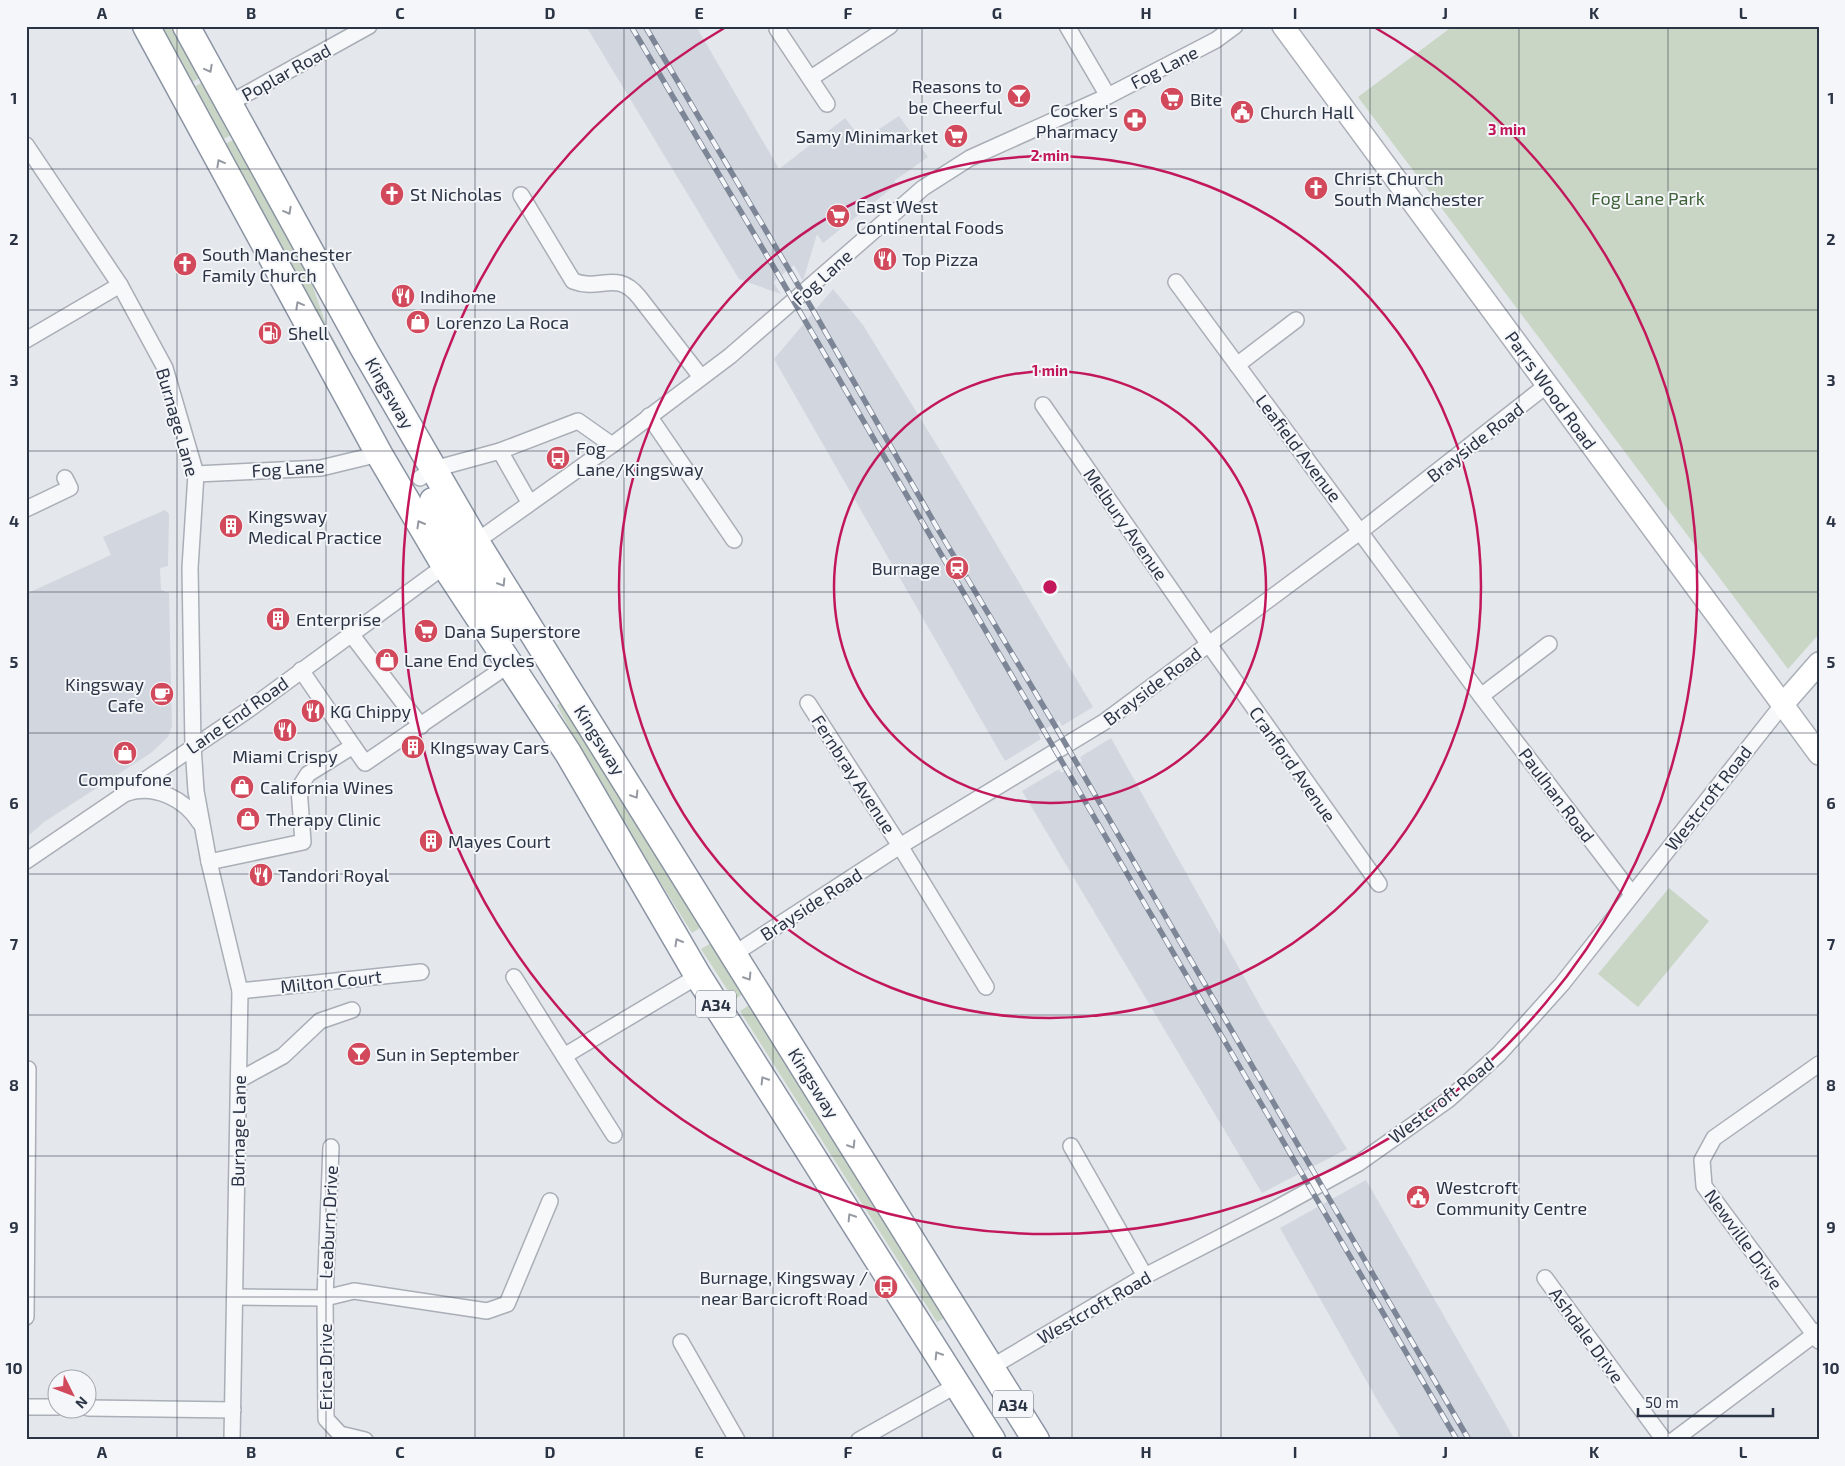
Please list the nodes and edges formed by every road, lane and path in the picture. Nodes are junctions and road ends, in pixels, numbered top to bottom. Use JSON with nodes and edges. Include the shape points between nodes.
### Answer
{"nodes":[{"id":1,"x":146,"y":26,"type":"edge"},
{"id":2,"x":186,"y":26,"type":"edge"},
{"id":3,"x":369,"y":26,"type":"edge"},
{"id":4,"x":890,"y":26,"type":"edge"},
{"id":5,"x":1068,"y":26,"type":"edge"},
{"id":6,"x":1235,"y":26,"type":"edge"},
{"id":7,"x":1283,"y":26,"type":"edge"},
{"id":8,"x":777,"y":29,"type":"dead end"},
{"id":9,"x":811,"y":78,"type":"junction"},
{"id":10,"x":1108,"y":96,"type":"junction"},
{"id":11,"x":228,"y":104,"type":"junction"},
{"id":12,"x":827,"y":104,"type":"dead end"},
{"id":13,"x":26,"y":145,"type":"edge"},
{"id":14,"x":521,"y":196,"type":"dead end"},
{"id":15,"x":326,"y":280,"type":"junction"},
{"id":16,"x":1176,"y":282,"type":"dead end"},
{"id":17,"x":120,"y":285,"type":"junction"},
{"id":18,"x":1296,"y":320,"type":"dead end"},
{"id":19,"x":26,"y":340,"type":"edge"},
{"id":20,"x":343,"y":362,"type":"junction"},
{"id":21,"x":1237,"y":365,"type":"junction"},
{"id":22,"x":702,"y":377,"type":"junction"},
{"id":23,"x":1547,"y":385,"type":"junction"},
{"id":24,"x":1043,"y":405,"type":"dead end"},
{"id":25,"x":649,"y":416,"type":"junction"},
{"id":26,"x":612,"y":446,"type":"junction"},
{"id":27,"x":500,"y":451,"type":"junction"},
{"id":28,"x":379,"y":454,"type":"junction"},
{"id":29,"x":427,"y":473,"type":"junction"},
{"id":30,"x":196,"y":474,"type":"junction"},
{"id":31,"x":65,"y":478,"type":"dead end"},
{"id":32,"x":529,"y":502,"type":"junction"},
{"id":33,"x":26,"y":509,"type":"edge"},
{"id":34,"x":1361,"y":531,"type":"junction"},
{"id":35,"x":734,"y":540,"type":"dead end"},
{"id":36,"x":476,"y":542,"type":"junction"},
{"id":37,"x":444,"y":566,"type":"junction"},
{"id":38,"x":351,"y":634,"type":"junction"},
{"id":39,"x":1208,"y":643,"type":"junction"},
{"id":40,"x":1549,"y":644,"type":"dead end"},
{"id":41,"x":1819,"y":662,"type":"edge"},
{"id":42,"x":510,"y":664,"type":"junction"},
{"id":43,"x":301,"y":670,"type":"junction"},
{"id":44,"x":1481,"y":696,"type":"junction"},
{"id":45,"x":808,"y":703,"type":"dead end"},
{"id":46,"x":1783,"y":704,"type":"junction"},
{"id":47,"x":421,"y":726,"type":"junction"},
{"id":48,"x":193,"y":746,"type":"junction"},
{"id":49,"x":353,"y":746,"type":"junction"},
{"id":50,"x":568,"y":753,"type":"junction"},
{"id":51,"x":1819,"y":754,"type":"edge"},
{"id":52,"x":125,"y":793,"type":"junction"},
{"id":53,"x":202,"y":826,"type":"junction"},
{"id":54,"x":900,"y":846,"type":"junction"},
{"id":55,"x":26,"y":861,"type":"edge"},
{"id":56,"x":209,"y":862,"type":"junction"},
{"id":57,"x":1379,"y":884,"type":"dead end"},
{"id":58,"x":1632,"y":894,"type":"junction"},
{"id":59,"x":734,"y":954,"type":"junction"},
{"id":60,"x":421,"y":972,"type":"dead end"},
{"id":61,"x":698,"y":976,"type":"junction"},
{"id":62,"x":514,"y":977,"type":"dead end"},
{"id":63,"x":986,"y":987,"type":"dead end"},
{"id":64,"x":240,"y":990,"type":"junction"},
{"id":65,"x":352,"y":1010,"type":"dead end"},
{"id":66,"x":564,"y":1056,"type":"junction"},
{"id":67,"x":1819,"y":1064,"type":"edge"},
{"id":68,"x":28,"y":1069,"type":"dead end"},
{"id":69,"x":239,"y":1080,"type":"junction"},
{"id":70,"x":614,"y":1135,"type":"dead end"},
{"id":71,"x":1072,"y":1146,"type":"dead end"},
{"id":72,"x":332,"y":1147,"type":"dead end"},
{"id":73,"x":550,"y":1201,"type":"dead end"},
{"id":74,"x":1144,"y":1276,"type":"junction"},
{"id":75,"x":1545,"y":1278,"type":"dead end"},
{"id":76,"x":235,"y":1297,"type":"junction"},
{"id":77,"x":325,"y":1298,"type":"junction"},
{"id":78,"x":26,"y":1317,"type":"edge"},
{"id":79,"x":1817,"y":1335,"type":"edge"},
{"id":80,"x":681,"y":1342,"type":"dead end"},
{"id":81,"x":990,"y":1368,"type":"junction"},
{"id":82,"x":957,"y":1385,"type":"junction"},
{"id":83,"x":26,"y":1406,"type":"edge"},
{"id":84,"x":48,"y":1407,"type":"edge"},
{"id":85,"x":98,"y":1408,"type":"edge"},
{"id":86,"x":233,"y":1410,"type":"junction"},
{"id":87,"x":232,"y":1440,"type":"edge"},
{"id":88,"x":365,"y":1440,"type":"edge"},
{"id":89,"x":737,"y":1440,"type":"edge"},
{"id":90,"x":859,"y":1440,"type":"edge"},
{"id":91,"x":992,"y":1440,"type":"edge"},
{"id":92,"x":1036,"y":1440,"type":"edge"},
{"id":93,"x":1664,"y":1440,"type":"edge"},
{"id":94,"x":1674,"y":1440,"type":"edge"}],
"edges":[{"from":20,"to":1,"type":"highway","name":"Kingsway","number":"A34","one_way":true},
{"from":2,"to":11,"type":"highway","name":"Kingsway","number":"A34","one_way":true},
{"from":3,"to":11,"type":"street","name":"Poplar Road"},
{"from":4,"to":9,"type":"street"},
{"from":5,"to":10,"type":"street"},
{"from":6,"to":10,"type":"street","name":"Fog Lane","via":[[1216,40]]},
{"from":7,"to":23,"type":"street","name":"Parrs Wood Road"},
{"from":8,"to":9,"type":"street"},
{"from":9,"to":12,"type":"street"},
{"from":10,"to":22,"type":"street","name":"Fog Lane","via":[[970,158],[923,188],[762,330]]},
{"from":11,"to":15,"type":"highway","name":"Kingsway","number":"A34","one_way":true},
{"from":13,"to":17,"type":"street","name":"Burnage Lane"},
{"from":14,"to":22,"type":"street","via":[[569,277],[588,285],[614,280],[628,285]]},
{"from":15,"to":20,"type":"highway"},
{"from":15,"to":29,"type":"highway","name":"Kingsway","number":"A34"},
{"from":16,"to":21,"type":"street","name":"Leafield Avenue"},
{"from":17,"to":19,"type":"street"},
{"from":17,"to":30,"type":"street","name":"Burnage Lane","via":[[165,368]]},
{"from":18,"to":21,"type":"street"},
{"from":20,"to":28,"type":"highway","name":"Kingsway","number":"A34"},
{"from":20,"to":29,"type":"highway"},
{"from":21,"to":34,"type":"street","name":"Leafield Avenue"},
{"from":22,"to":25,"type":"street","name":"Fog Lane"},
{"from":23,"to":34,"type":"street","name":"Brayside Road"},
{"from":23,"to":46,"type":"street","name":"Parrs Wood Road"},
{"from":24,"to":39,"type":"street","name":"Melbury Avenue"},
{"from":25,"to":26,"type":"street","name":"Fog Lane"},
{"from":25,"to":35,"type":"street"},
{"from":26,"to":27,"type":"street","via":[[578,421]]},
{"from":26,"to":32,"type":"street","name":"Fog Lane"},
{"from":27,"to":29,"type":"street"},
{"from":27,"to":32,"type":"street"},
{"from":28,"to":30,"type":"street","name":"Fog Lane","via":[[321,468]]},
{"from":37,"to":28,"type":"highway","name":"Kingsway","number":"A34","one_way":true},
{"from":29,"to":36,"type":"highway","name":"Kingsway","number":"A34"},
{"from":29,"to":37,"type":"highway","via":[[453,542],[453,550]]},
{"from":30,"to":48,"type":"street","name":"Burnage Lane","via":[[190,568]]},
{"from":31,"to":33,"type":"street","via":[[70,488]]},
{"from":32,"to":36,"type":"street","name":"Fog Lane"},
{"from":34,"to":39,"type":"street","name":"Brayside Road"},
{"from":34,"to":44,"type":"street","name":"Paulhan Road"},
{"from":36,"to":37,"type":"street","name":"Fog Lane"},
{"from":36,"to":50,"type":"highway","via":[[469,560],[473,576],[552,701]]},
{"from":36,"to":59,"type":"highway","name":"Kingsway","number":"A34","one_way":true},
{"from":37,"to":38,"type":"street","name":"Lane End Road"},
{"from":37,"to":42,"type":"highway","name":"Kingsway","number":"A34"},
{"from":38,"to":43,"type":"street","name":"Lane End Road"},
{"from":38,"to":47,"type":"street"},
{"from":39,"to":54,"type":"street","name":"Brayside Road","via":[[1104,722]]},
{"from":39,"to":57,"type":"street","name":"Cranford Avenue"},
{"from":40,"to":44,"type":"street"},
{"from":41,"to":46,"type":"street"},
{"from":42,"to":47,"type":"street"},
{"from":42,"to":50,"type":"highway","name":"Kingsway","number":"A34"},
{"from":43,"to":48,"type":"street","name":"Lane End Road"},
{"from":43,"to":49,"type":"street"},
{"from":44,"to":58,"type":"street","name":"Paulhan Road"},
{"from":45,"to":54,"type":"street","name":"Fernbray Avenue"},
{"from":46,"to":51,"type":"street","name":"Parrs Wood Road"},
{"from":46,"to":58,"type":"street","name":"Westcroft Road"},
{"from":47,"to":49,"type":"street","via":[[365,763]]},
{"from":48,"to":52,"type":"street","name":"Lane End Road"},
{"from":48,"to":53,"type":"street","name":"Burnage Lane"},
{"from":49,"to":56,"type":"street","via":[[308,774],[299,788],[303,842]]},
{"from":61,"to":50,"type":"highway","name":"Kingsway","number":"A34","one_way":true},
{"from":52,"to":53,"type":"street","name":"Burnage Lane","via":[[140,790],[169,796],[190,810]]},
{"from":52,"to":55,"type":"street","name":"Lane End Road"},
{"from":53,"to":56,"type":"street","name":"Burnage Lane"},
{"from":54,"to":59,"type":"street","name":"Brayside Road"},
{"from":54,"to":63,"type":"street","name":"Fernbray Avenue"},
{"from":56,"to":64,"type":"street","name":"Burnage Lane"},
{"from":58,"to":74,"type":"street","name":"Westcroft Road","via":[[1562,984],[1499,1054],[1448,1100],[1359,1163]]},
{"from":59,"to":81,"type":"highway","name":"Kingsway","number":"A34","one_way":true},
{"from":60,"to":64,"type":"street","name":"Milton Court"},
{"from":61,"to":66,"type":"street"},
{"from":82,"to":61,"type":"highway","name":"Kingsway","number":"A34","one_way":true},
{"from":62,"to":66,"type":"street"},
{"from":64,"to":69,"type":"street","name":"Burnage Lane"},
{"from":65,"to":69,"type":"street","via":[[320,1021],[283,1056]]},
{"from":66,"to":70,"type":"street"},
{"from":67,"to":79,"type":"street","name":"Newville Drive","via":[[1714,1138],[1702,1160],[1704,1186]]},
{"from":68,"to":78,"type":"street"},
{"from":69,"to":76,"type":"street","name":"Burnage Lane"},
{"from":71,"to":74,"type":"street"},
{"from":72,"to":77,"type":"street","name":"Leaburn Drive"},
{"from":73,"to":77,"type":"street","via":[[507,1304],[487,1311],[354,1291]]},
{"from":74,"to":81,"type":"street","name":"Westcroft Road"},
{"from":75,"to":93,"type":"street","name":"Ashdale Drive"},
{"from":76,"to":77,"type":"street"},
{"from":76,"to":86,"type":"street","name":"Burnage Lane"},
{"from":77,"to":88,"type":"street","name":"Erica Drive","via":[[326,1420],[340,1434]]},
{"from":79,"to":94,"type":"street"},
{"from":80,"to":89,"type":"street"},
{"from":81,"to":92,"type":"highway","name":"Kingsway","number":"A34"},
{"from":82,"to":90,"type":"street"},
{"from":82,"to":91,"type":"highway","name":"Kingsway","number":"A34"},
{"from":83,"to":84,"type":"street"},
{"from":85,"to":86,"type":"street"},
{"from":86,"to":87,"type":"street","name":"Burnage Lane"}]}
